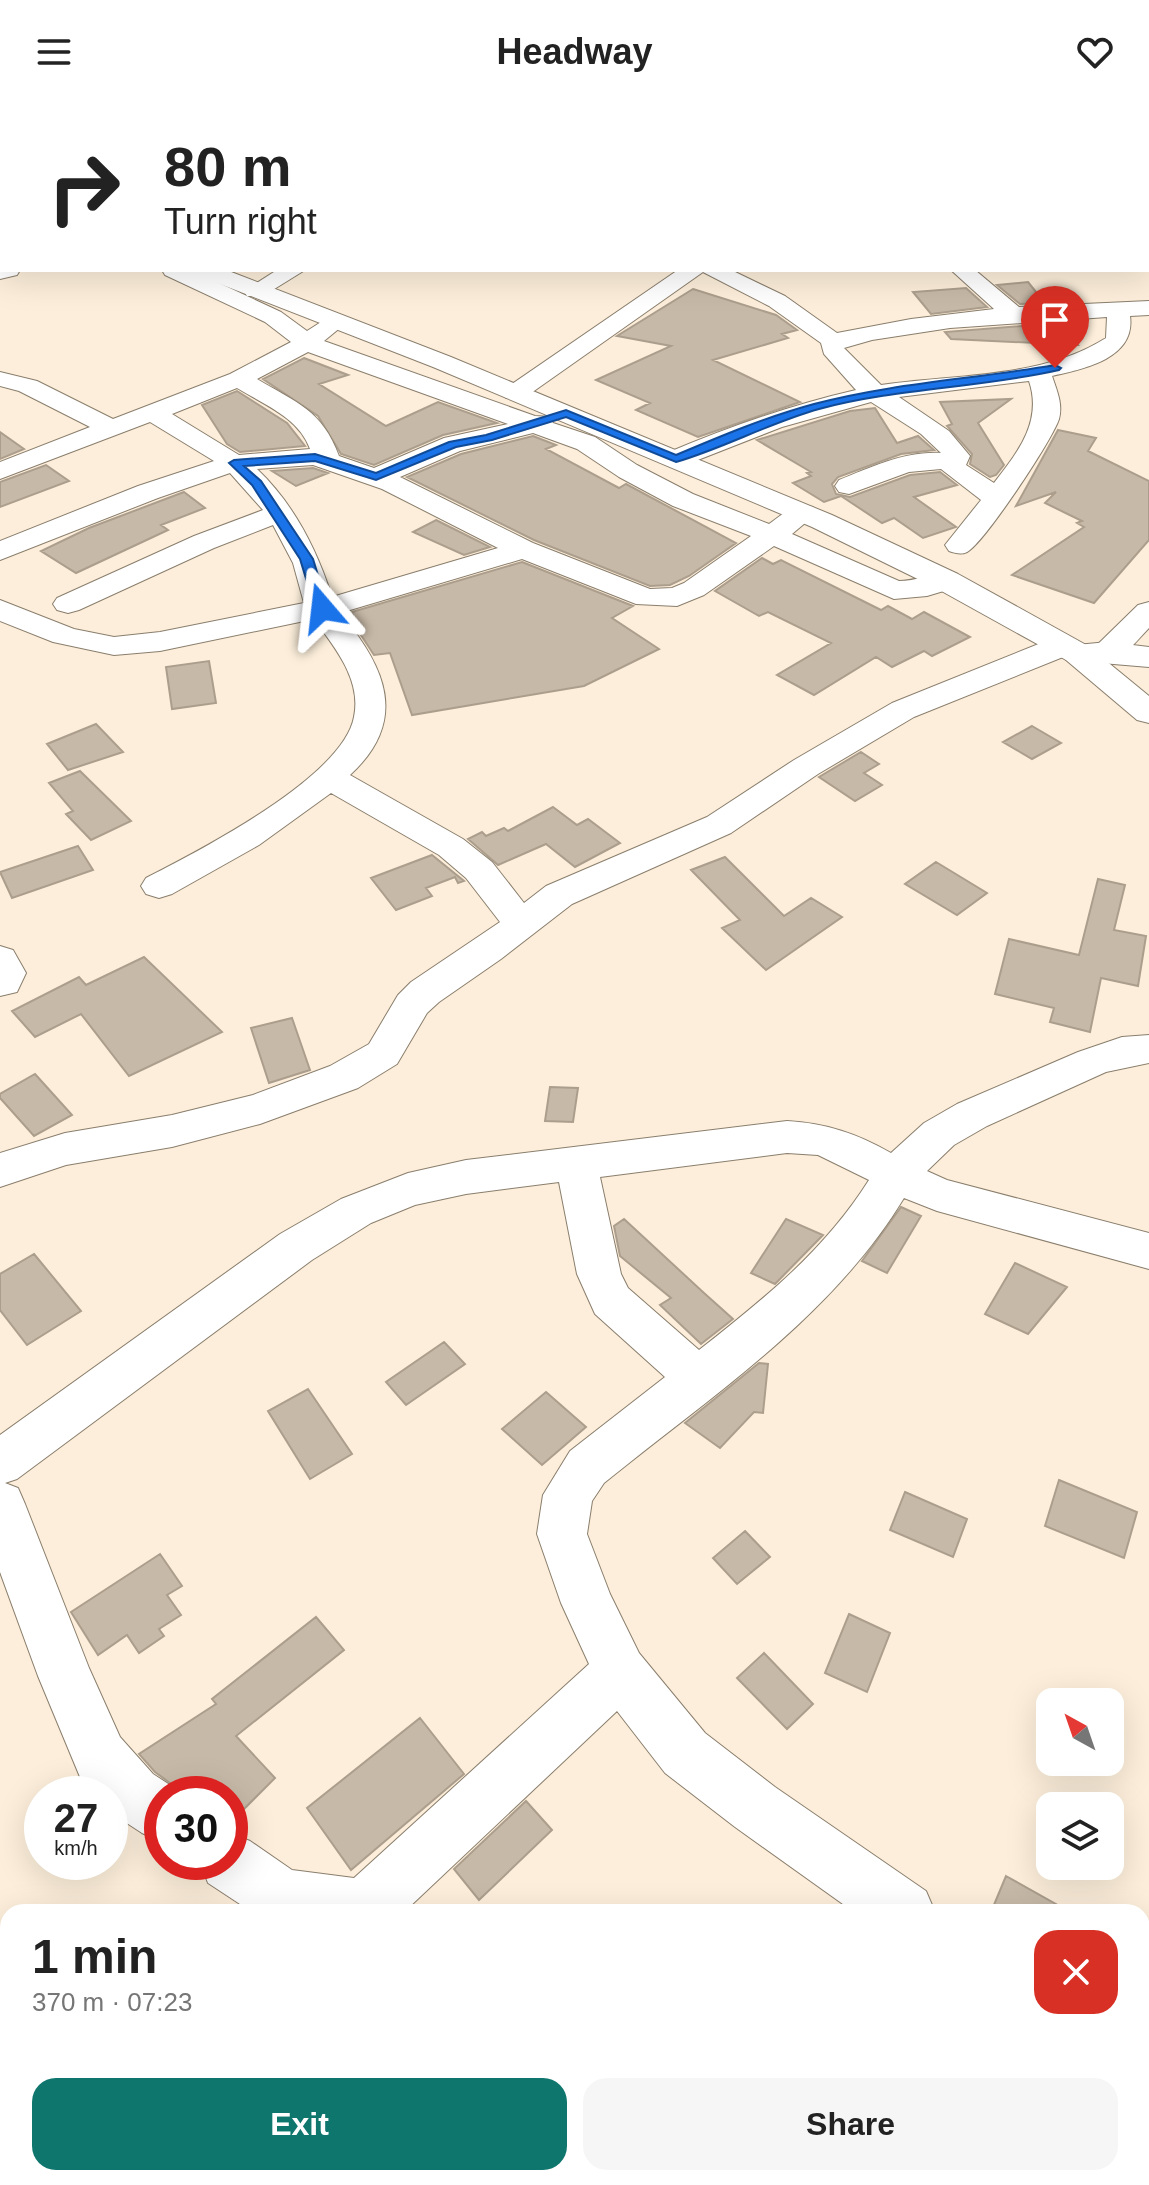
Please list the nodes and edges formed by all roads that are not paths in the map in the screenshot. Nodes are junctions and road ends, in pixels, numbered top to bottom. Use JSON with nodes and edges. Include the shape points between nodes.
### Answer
{"nodes":[{"id":1,"x":178,"y":272,"type":"edge"},
{"id":2,"x":210,"y":272,"type":"edge"},
{"id":3,"x":290,"y":272,"type":"edge"},
{"id":4,"x":690,"y":272,"type":"edge"},
{"id":5,"x":717,"y":272,"type":"edge"},
{"id":6,"x":964,"y":272,"type":"edge"},
{"id":7,"x":255,"y":291,"type":"junction"},
{"id":8,"x":1149,"y":308,"type":"edge"},
{"id":9,"x":1118,"y":309,"type":"junction"},
{"id":10,"x":1014,"y":315,"type":"junction"},
{"id":11,"x":336,"y":321,"type":"junction"},
{"id":12,"x":833,"y":341,"type":"junction"},
{"id":13,"x":307,"y":343,"type":"junction"},
{"id":14,"x":1038,"y":371,"type":"junction"},
{"id":15,"x":0,"y":379,"type":"edge"},
{"id":16,"x":239,"y":379,"type":"junction"},
{"id":17,"x":515,"y":393,"type":"junction"},
{"id":18,"x":875,"y":394,"type":"junction"},
{"id":19,"x":154,"y":414,"type":"junction"},
{"id":20,"x":566,"y":414,"type":"junction"},
{"id":21,"x":537,"y":423,"type":"junction"},
{"id":22,"x":114,"y":429,"type":"junction"},
{"id":23,"x":676,"y":459,"type":"junction"},
{"id":24,"x":327,"y":460,"type":"junction"},
{"id":25,"x":234,"y":463,"type":"junction"},
{"id":26,"x":952,"y":463,"type":"junction"},
{"id":27,"x":0,"y":471,"type":"edge"},
{"id":28,"x":376,"y":477,"type":"junction"},
{"id":29,"x":740,"y":486,"type":"junction"},
{"id":30,"x":849,"y":486,"type":"dead end"},
{"id":31,"x":997,"y":498,"type":"junction"},
{"id":32,"x":703,"y":508,"type":"junction"},
{"id":33,"x":803,"y":513,"type":"junction"},
{"id":34,"x":277,"y":514,"type":"junction"},
{"id":35,"x":772,"y":535,"type":"junction"},
{"id":36,"x":959,"y":545,"type":"dead end"},
{"id":37,"x":523,"y":549,"type":"junction"},
{"id":38,"x":0,"y":551,"type":"edge"},
{"id":39,"x":947,"y":581,"type":"junction"},
{"id":40,"x":68,"y":604,"type":"dead end"},
{"id":41,"x":322,"y":608,"type":"junction"},
{"id":42,"x":0,"y":609,"type":"edge"},
{"id":43,"x":1149,"y":611,"type":"edge"},
{"id":44,"x":1082,"y":650,"type":"junction"},
{"id":45,"x":1149,"y":657,"type":"edge"},
{"id":46,"x":1149,"y":713,"type":"edge"},
{"id":47,"x":328,"y":777,"type":"junction"},
{"id":48,"x":159,"y":886,"type":"dead end"},
{"id":49,"x":521,"y":924,"type":"junction"},
{"id":50,"x":1149,"y":1049,"type":"edge"},
{"id":51,"x":576,"y":1162,"type":"junction"},
{"id":52,"x":0,"y":1170,"type":"edge"},
{"id":53,"x":895,"y":1175,"type":"junction"},
{"id":54,"x":1149,"y":1251,"type":"edge"},
{"id":55,"x":699,"y":1378,"type":"junction"},
{"id":56,"x":0,"y":1463,"type":"edge"},
{"id":57,"x":0,"y":1504,"type":"edge"},
{"id":58,"x":620,"y":1672,"type":"junction"},
{"id":59,"x":144,"y":1801,"type":"edge"},
{"id":60,"x":248,"y":1877,"type":"edge"},
{"id":61,"x":301,"y":1904,"type":"edge"},
{"id":62,"x":370,"y":1904,"type":"edge"},
{"id":63,"x":894,"y":1904,"type":"edge"}],
"edges":[{"from":1,"to":13,"type":"street","via":[[273,317]]},
{"from":2,"to":7,"type":"main road"},
{"from":3,"to":7,"type":"street"},
{"from":4,"to":17,"type":"street"},
{"from":5,"to":12,"type":"street","via":[[777,301]]},
{"from":6,"to":10,"type":"street"},
{"from":7,"to":11,"type":"main road"},
{"from":8,"to":9,"type":"street"},
{"from":9,"to":10,"type":"street"},
{"from":9,"to":14,"type":"street","via":[[1117,341]]},
{"from":10,"to":12,"type":"street"},
{"from":11,"to":13,"type":"street"},
{"from":11,"to":17,"type":"main road"},
{"from":12,"to":18,"type":"street","via":[[832,349]]},
{"from":13,"to":16,"type":"street"},
{"from":13,"to":21,"type":"street"},
{"from":14,"to":18,"type":"street"},
{"from":14,"to":31,"type":"street","via":[[1049,410]]},
{"from":15,"to":22,"type":"street","via":[[28,386]]},
{"from":16,"to":19,"type":"street"},
{"from":16,"to":24,"type":"street","via":[[297,413],[317,432]]},
{"from":17,"to":20,"type":"main road"},
{"from":18,"to":23,"type":"street","via":[[765,423]]},
{"from":18,"to":26,"type":"street","via":[[941,435],[957,456]]},
{"from":19,"to":22,"type":"street"},
{"from":19,"to":25,"type":"street"},
{"from":20,"to":21,"type":"street"},
{"from":20,"to":23,"type":"main road"},
{"from":21,"to":28,"type":"street","via":[[453,444]]},
{"from":21,"to":32,"type":"street","via":[[586,443],[628,471]]},
{"from":22,"to":27,"type":"street"},
{"from":23,"to":29,"type":"main road"},
{"from":24,"to":25,"type":"street","via":[[295,457]]},
{"from":24,"to":28,"type":"street"},
{"from":25,"to":34,"type":"street","via":[[257,483]]},
{"from":25,"to":38,"type":"street"},
{"from":26,"to":30,"type":"street","via":[[920,461]]},
{"from":26,"to":31,"type":"street"},
{"from":28,"to":37,"type":"street"},
{"from":29,"to":32,"type":"street"},
{"from":29,"to":33,"type":"main road"},
{"from":31,"to":36,"type":"street"},
{"from":32,"to":35,"type":"street"},
{"from":33,"to":35,"type":"street"},
{"from":33,"to":39,"type":"main road"},
{"from":34,"to":40,"type":"street"},
{"from":34,"to":41,"type":"street","via":[[306,559]]},
{"from":35,"to":37,"type":"street","via":[[694,589],[662,600]]},
{"from":35,"to":39,"type":"street","via":[[894,590]]},
{"from":37,"to":41,"type":"street"},
{"from":39,"to":44,"type":"main road"},
{"from":41,"to":42,"type":"street","via":[[119,646],[58,632]]},
{"from":41,"to":47,"type":"street","via":[[355,651],[371,719],[360,748]]},
{"from":43,"to":44,"type":"street"},
{"from":44,"to":45,"type":"main road"},
{"from":44,"to":46,"type":"main road"},
{"from":44,"to":49,"type":"street","via":[[903,710],[719,825],[559,895]]},
{"from":47,"to":48,"type":"street","via":[[216,856]]},
{"from":47,"to":49,"type":"street","via":[[451,847],[479,870]]},
{"from":49,"to":52,"type":"street","via":[[425,992],[383,1054],[344,1077],[260,1109],[65,1149]]},
{"from":50,"to":53,"type":"street","via":[[1092,1062],[972,1115],[939,1134]]},
{"from":51,"to":53,"type":"street","via":[[787,1137],[832,1143]]},
{"from":51,"to":55,"type":"street","via":[[599,1274],[611,1301]]},
{"from":51,"to":56,"type":"street","via":[[466,1177],[408,1190],[356,1211],[296,1247]]},
{"from":53,"to":54,"type":"street","via":[[987,1210]]},
{"from":53,"to":55,"type":"street","via":[[839,1256],[791,1304]]},
{"from":55,"to":58,"type":"street","via":[[587,1467],[568,1495],[562,1534]]},
{"from":57,"to":59,"type":"street","via":[[100,1757]]},
{"from":58,"to":62,"type":"street"},
{"from":58,"to":63,"type":"street","via":[[685,1753]]},
{"from":60,"to":61,"type":"street"}]}
